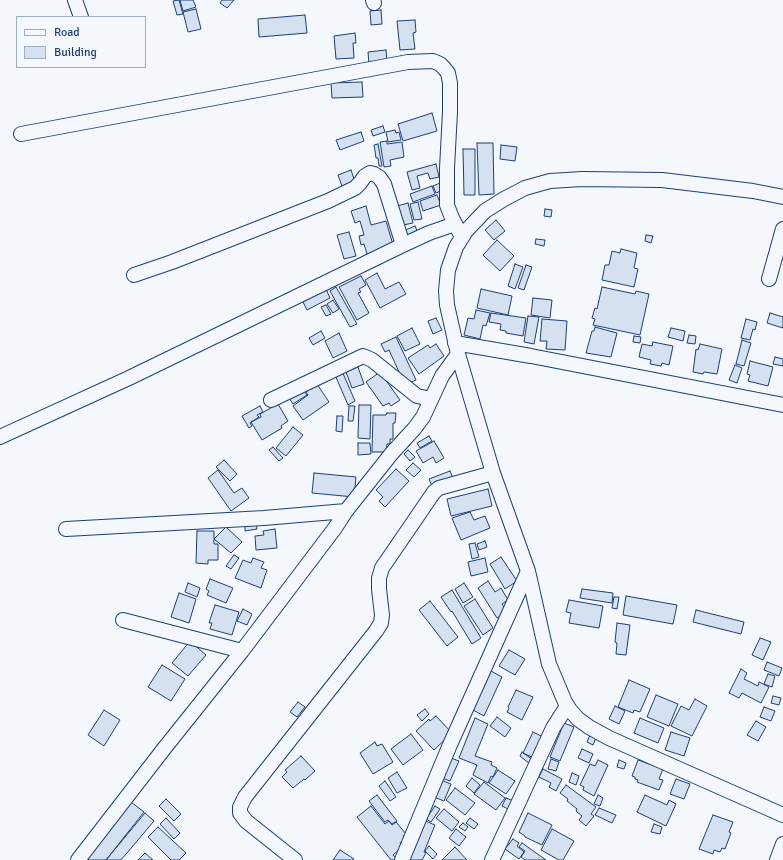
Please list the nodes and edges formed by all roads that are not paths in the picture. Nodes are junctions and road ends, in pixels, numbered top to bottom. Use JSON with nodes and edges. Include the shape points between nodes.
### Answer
{"nodes":[{"id":1,"x":75,"y":0,"type":"edge"},
{"id":2,"x":81,"y":16,"type":"edge"},
{"id":3,"x":20,"y":134,"type":"dead end"},
{"id":4,"x":783,"y":197,"type":"edge"},
{"id":5,"x":455,"y":224,"type":"junction"},
{"id":6,"x":783,"y":229,"type":"edge"},
{"id":7,"x":462,"y":237,"type":"junction"},
{"id":8,"x":403,"y":244,"type":"junction"},
{"id":9,"x":134,"y":275,"type":"dead end"},
{"id":10,"x":770,"y":279,"type":"dead end"},
{"id":11,"x":457,"y":348,"type":"junction"},
{"id":12,"x":431,"y":399,"type":"junction"},
{"id":13,"x":271,"y":400,"type":"dead end"},
{"id":14,"x":783,"y":405,"type":"edge"},
{"id":15,"x":0,"y":437,"type":"edge"},
{"id":16,"x":493,"y":473,"type":"junction"},
{"id":17,"x":346,"y":511,"type":"junction"},
{"id":18,"x":66,"y":529,"type":"dead end"},
{"id":19,"x":528,"y":571,"type":"junction"},
{"id":20,"x":123,"y":620,"type":"dead end"},
{"id":21,"x":242,"y":650,"type":"junction"},
{"id":22,"x":567,"y":706,"type":"junction"},
{"id":23,"x":783,"y":815,"type":"edge"},
{"id":24,"x":783,"y":844,"type":"edge"},
{"id":25,"x":78,"y":860,"type":"edge"},
{"id":26,"x":295,"y":860,"type":"edge"},
{"id":27,"x":402,"y":860,"type":"edge"},
{"id":28,"x":492,"y":860,"type":"edge"},
{"id":29,"x":777,"y":860,"type":"edge"}],
"edges":[{"from":1,"to":2,"type":"street"},
{"from":3,"to":5,"type":"street","via":[[408,62],[433,61],[440,64],[448,73],[450,83],[447,191],[449,213]]},
{"from":4,"to":7,"type":"street","via":[[662,180],[582,179],[550,182],[525,188],[485,211]]},
{"from":5,"to":7,"type":"street"},
{"from":5,"to":8,"type":"street"},
{"from":6,"to":10,"type":"street"},
{"from":7,"to":11,"type":"street","via":[[448,270],[446,291]]},
{"from":8,"to":9,"type":"street","via":[[384,184],[379,177],[370,173],[355,188],[328,201]]},
{"from":8,"to":15,"type":"street","via":[[136,375]]},
{"from":11,"to":12,"type":"street"},
{"from":11,"to":14,"type":"street","via":[[532,356]]},
{"from":11,"to":16,"type":"street"},
{"from":12,"to":13,"type":"street","via":[[417,396],[372,360],[363,356]]},
{"from":12,"to":17,"type":"street","via":[[414,429]]},
{"from":16,"to":19,"type":"street"},
{"from":16,"to":26,"type":"street","via":[[439,488],[434,492],[382,568],[379,578],[382,615],[376,632],[245,797],[240,813],[246,821]]},
{"from":17,"to":18,"type":"street"},
{"from":17,"to":21,"type":"street"},
{"from":19,"to":22,"type":"street","via":[[549,664]]},
{"from":19,"to":27,"type":"street","via":[[449,747]]},
{"from":20,"to":21,"type":"street"},
{"from":21,"to":25,"type":"street"},
{"from":22,"to":23,"type":"street","via":[[578,719],[609,738]]},
{"from":22,"to":28,"type":"street","via":[[553,728]]},
{"from":24,"to":29,"type":"street"}]}
